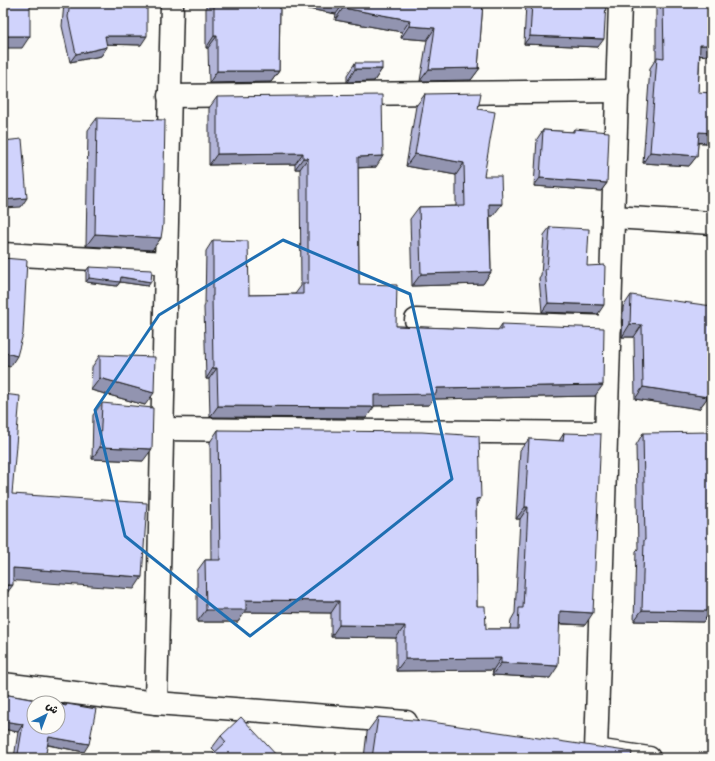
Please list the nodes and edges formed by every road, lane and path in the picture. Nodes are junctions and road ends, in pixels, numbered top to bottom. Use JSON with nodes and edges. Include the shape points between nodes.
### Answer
{"nodes":[{"id":1,"x":172,"y":3,"type":"edge"},
{"id":2,"x":620,"y":3,"type":"edge"},
{"id":3,"x":618,"y":91,"type":"junction"},
{"id":4,"x":170,"y":96,"type":"junction"},
{"id":5,"x":613,"y":217,"type":"junction"},
{"id":6,"x":712,"y":223,"type":"edge"},
{"id":7,"x":3,"y":254,"type":"edge"},
{"id":8,"x":166,"y":264,"type":"junction"},
{"id":9,"x":416,"y":320,"type":"dead end"},
{"id":10,"x":610,"y":327,"type":"junction"},
{"id":11,"x":162,"y":429,"type":"junction"},
{"id":12,"x":606,"y":433,"type":"junction"},
{"id":13,"x":3,"y":684,"type":"edge"},
{"id":14,"x":156,"y":703,"type":"junction"},
{"id":15,"x":424,"y":724,"type":"edge"},
{"id":16,"x":649,"y":758,"type":"edge"}],
"edges":[{"from":1,"to":4,"type":"street"},
{"from":2,"to":3,"type":"street"},
{"from":3,"to":4,"type":"street"},
{"from":3,"to":5,"type":"street"},
{"from":4,"to":8,"type":"street"},
{"from":5,"to":6,"type":"street"},
{"from":5,"to":10,"type":"street"},
{"from":7,"to":8,"type":"street"},
{"from":8,"to":11,"type":"street"},
{"from":9,"to":10,"type":"street"},
{"from":10,"to":12,"type":"street"},
{"from":11,"to":12,"type":"street"},
{"from":11,"to":14,"type":"street"},
{"from":12,"to":16,"type":"street","via":[[588,749]]},
{"from":13,"to":14,"type":"street"},
{"from":14,"to":15,"type":"street"}]}
